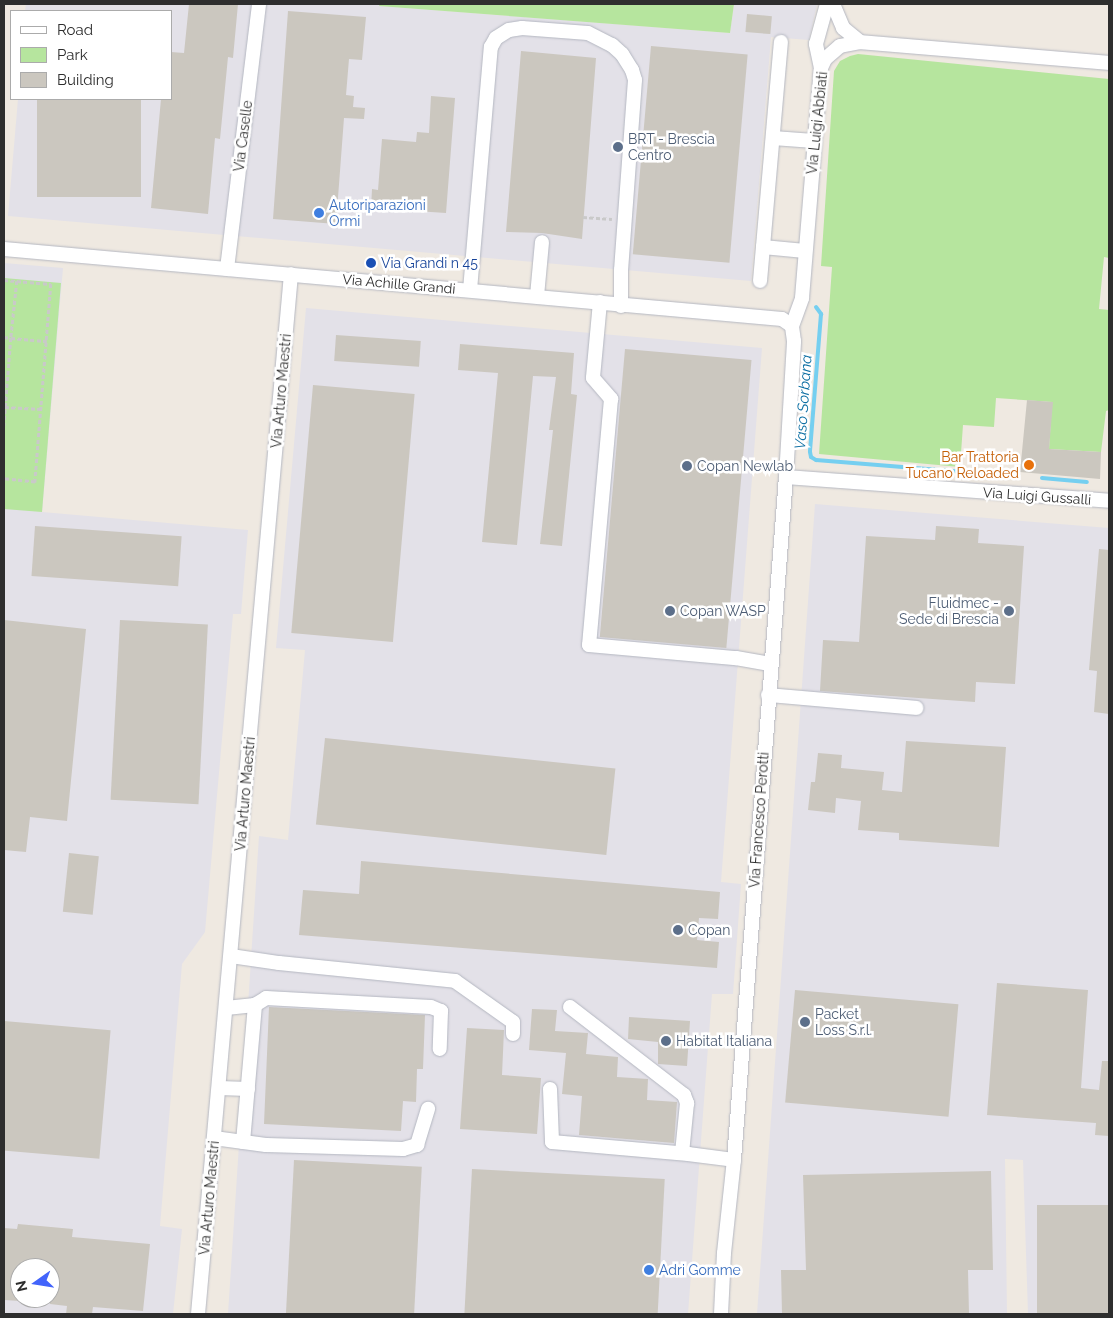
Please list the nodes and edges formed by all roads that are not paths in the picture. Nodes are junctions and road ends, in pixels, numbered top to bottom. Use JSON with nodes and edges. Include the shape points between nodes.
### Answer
{"nodes":[{"id":1,"x":259,"y":4,"type":"edge"},
{"id":2,"x":827,"y":4,"type":"edge"},
{"id":3,"x":833,"y":4,"type":"edge"},
{"id":4,"x":781,"y":42,"type":"dead end"},
{"id":5,"x":860,"y":42,"type":"junction"},
{"id":6,"x":1109,"y":63,"type":"edge"},
{"id":7,"x":821,"y":68,"type":"junction"},
{"id":8,"x":772,"y":138,"type":"junction"},
{"id":9,"x":814,"y":141,"type":"junction"},
{"id":10,"x":542,"y":242,"type":"dead end"},
{"id":11,"x":763,"y":247,"type":"junction"},
{"id":12,"x":4,"y":249,"type":"edge"},
{"id":13,"x":806,"y":251,"type":"junction"},
{"id":14,"x":227,"y":269,"type":"junction"},
{"id":15,"x":291,"y":274,"type":"junction"},
{"id":16,"x":760,"y":281,"type":"dead end"},
{"id":17,"x":470,"y":290,"type":"junction"},
{"id":18,"x":537,"y":296,"type":"junction"},
{"id":19,"x":600,"y":302,"type":"junction"},
{"id":20,"x":621,"y":306,"type":"junction"},
{"id":21,"x":792,"y":326,"type":"junction"},
{"id":22,"x":786,"y":478,"type":"junction"},
{"id":23,"x":1109,"y":501,"type":"edge"},
{"id":24,"x":771,"y":664,"type":"junction"},
{"id":25,"x":768,"y":695,"type":"junction"},
{"id":26,"x":916,"y":708,"type":"dead end"},
{"id":27,"x":231,"y":956,"type":"junction"},
{"id":28,"x":255,"y":1005,"type":"junction"},
{"id":29,"x":570,"y":1007,"type":"dead end"},
{"id":30,"x":226,"y":1008,"type":"junction"},
{"id":31,"x":514,"y":1034,"type":"dead end"},
{"id":32,"x":440,"y":1048,"type":"dead end"},
{"id":33,"x":219,"y":1088,"type":"junction"},
{"id":34,"x":248,"y":1089,"type":"junction"},
{"id":35,"x":550,"y":1089,"type":"dead end"},
{"id":36,"x":428,"y":1109,"type":"dead end"},
{"id":37,"x":214,"y":1138,"type":"junction"},
{"id":38,"x":243,"y":1142,"type":"junction"},
{"id":39,"x":682,"y":1153,"type":"junction"},
{"id":40,"x":734,"y":1160,"type":"junction"},
{"id":41,"x":198,"y":1314,"type":"edge"},
{"id":42,"x":721,"y":1314,"type":"edge"}],
"edges":[{"from":1,"to":14,"type":"street","name":"Via Caselle"},
{"from":2,"to":7,"type":"street","via":[[816,44]]},
{"from":3,"to":5,"type":"street","via":[[843,28]]},
{"from":4,"to":8,"type":"street"},
{"from":5,"to":6,"type":"street","name":"Via Luigi Abbiati"},
{"from":5,"to":7,"type":"street","name":"Via Luigi Abbiati","via":[[840,46],[828,56]]},
{"from":7,"to":9,"type":"street","name":"Via Luigi Abbiati"},
{"from":8,"to":9,"type":"street"},
{"from":8,"to":11,"type":"street"},
{"from":9,"to":13,"type":"street","name":"Via Luigi Abbiati"},
{"from":10,"to":18,"type":"street"},
{"from":11,"to":13,"type":"street"},
{"from":11,"to":16,"type":"street"},
{"from":12,"to":14,"type":"street","name":"Via Achille Grandi"},
{"from":13,"to":21,"type":"street","name":"Via Luigi Abbiati","via":[[802,298]]},
{"from":14,"to":15,"type":"street","name":"Via Achille Grandi"},
{"from":15,"to":17,"type":"street","name":"Via Achille Grandi"},
{"from":15,"to":27,"type":"street","name":"Via Arturo Maestri"},
{"from":17,"to":18,"type":"street","name":"Via Achille Grandi"},
{"from":17,"to":20,"type":"street","via":[[491,46],[508,30],[522,28],[588,33],[617,49],[635,80]]},
{"from":18,"to":19,"type":"street","name":"Via Achille Grandi"},
{"from":19,"to":20,"type":"street","name":"Via Achille Grandi"},
{"from":19,"to":24,"type":"street","via":[[593,378],[611,399],[589,645]]},
{"from":20,"to":21,"type":"street","name":"Via Achille Grandi","via":[[782,319]]},
{"from":21,"to":22,"type":"street","name":"Via Francesco Perotti","via":[[794,341]]},
{"from":22,"to":23,"type":"street","name":"Via Luigi Gussalli"},
{"from":22,"to":24,"type":"street","name":"Via Francesco Perotti"},
{"from":24,"to":25,"type":"street","name":"Via Francesco Perotti"},
{"from":25,"to":26,"type":"street"},
{"from":25,"to":40,"type":"street","name":"Via Francesco Perotti"},
{"from":27,"to":30,"type":"street","name":"Via Arturo Maestri"},
{"from":27,"to":31,"type":"street","via":[[279,964],[455,981],[513,1022]]},
{"from":28,"to":30,"type":"street"},
{"from":28,"to":32,"type":"street","via":[[266,998],[431,1007],[441,1011]]},
{"from":28,"to":34,"type":"street"},
{"from":29,"to":39,"type":"street","via":[[684,1095],[687,1103]]},
{"from":30,"to":33,"type":"street","name":"Via Arturo Maestri"},
{"from":33,"to":34,"type":"street"},
{"from":33,"to":37,"type":"street","name":"Via Arturo Maestri"},
{"from":34,"to":38,"type":"street"},
{"from":35,"to":39,"type":"street","via":[[552,1142]]},
{"from":36,"to":38,"type":"street","via":[[417,1145],[403,1149]]},
{"from":37,"to":38,"type":"street"},
{"from":37,"to":41,"type":"street","name":"Via Arturo Maestri"},
{"from":39,"to":40,"type":"street"},
{"from":40,"to":42,"type":"street","name":"Via Francesco Perotti"}]}
